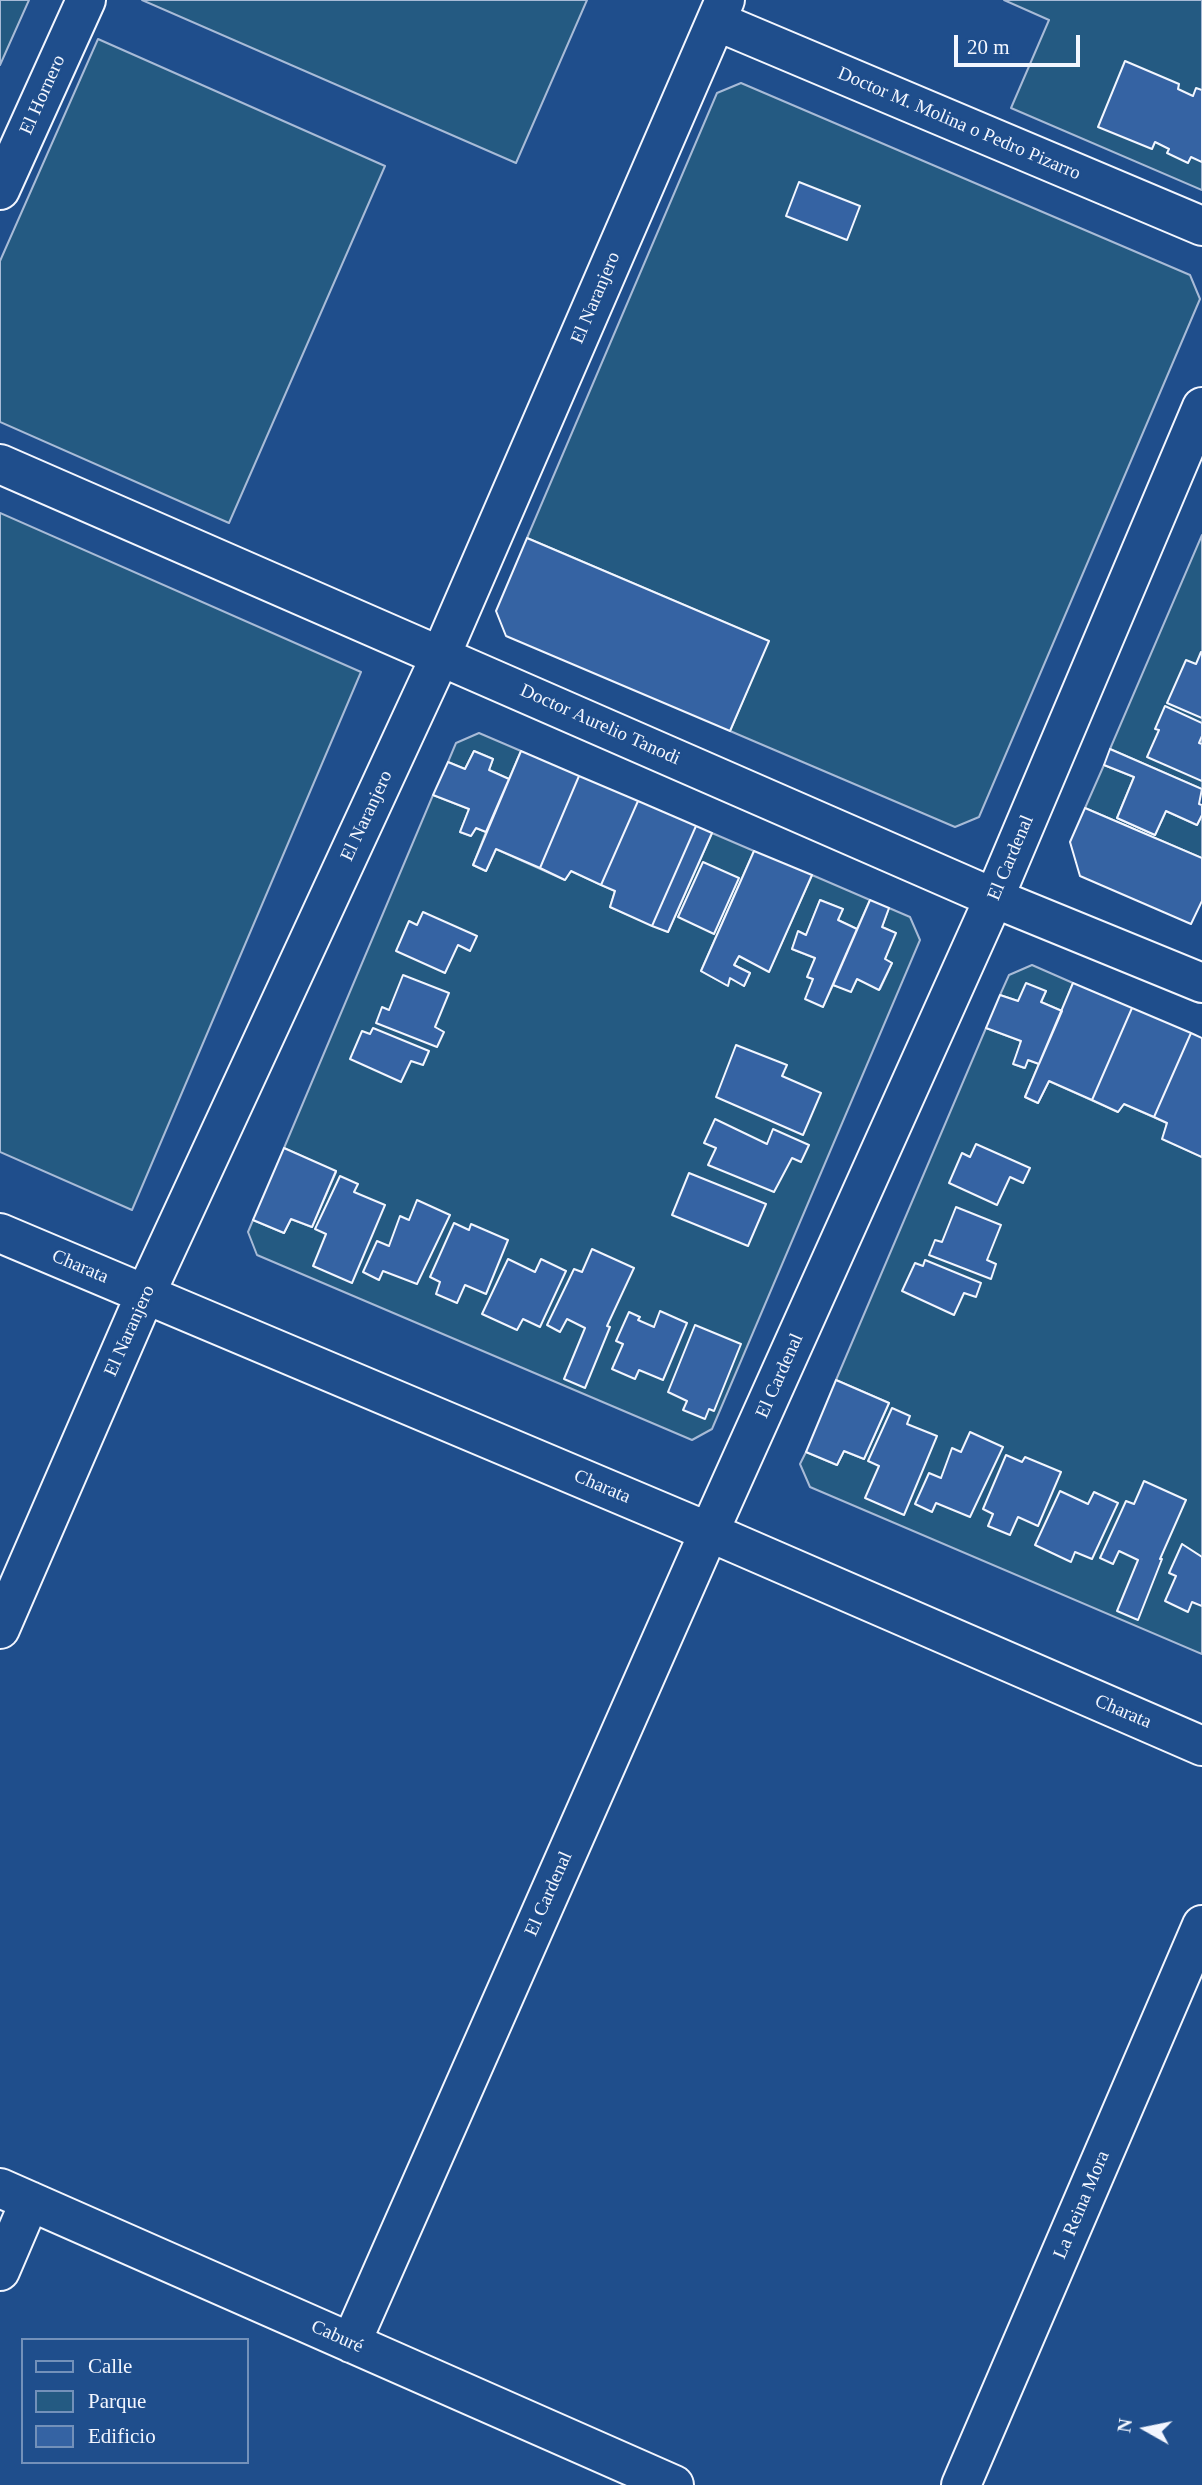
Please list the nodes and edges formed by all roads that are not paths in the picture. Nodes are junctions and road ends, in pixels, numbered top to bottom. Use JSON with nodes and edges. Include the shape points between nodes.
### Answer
{"nodes":[{"id":1,"x":86,"y":0,"type":"edge"},
{"id":2,"x":720,"y":11,"type":"edge"},
{"id":3,"x":0,"y":190,"type":"edge"},
{"id":4,"x":1202,"y":226,"type":"edge"},
{"id":5,"x":1202,"y":407,"type":"edge"},
{"id":6,"x":0,"y":464,"type":"edge"},
{"id":7,"x":442,"y":655,"type":"junction"},
{"id":8,"x":994,"y":898,"type":"junction"},
{"id":9,"x":1202,"y":983,"type":"edge"},
{"id":10,"x":0,"y":1233,"type":"edge"},
{"id":11,"x":145,"y":1295,"type":"junction"},
{"id":12,"x":709,"y":1532,"type":"junction"},
{"id":13,"x":0,"y":1629,"type":"edge"},
{"id":14,"x":1202,"y":1746,"type":"edge"},
{"id":15,"x":1202,"y":1925,"type":"edge"},
{"id":16,"x":15,"y":2195,"type":"edge"},
{"id":17,"x":0,"y":2271,"type":"edge"},
{"id":18,"x":351,"y":2343,"type":"junction"},
{"id":19,"x":674,"y":2485,"type":"edge"},
{"id":20,"x":961,"y":2485,"type":"edge"}],
"edges":[{"from":1,"to":3,"type":"street","name":"El Hornero"},
{"from":2,"to":4,"type":"street","name":"Doctor M. Molina o Pedro Pizarro"},
{"from":2,"to":7,"type":"street","name":"El Naranjero"},
{"from":5,"to":8,"type":"street","name":"El Cardenal"},
{"from":6,"to":7,"type":"street","name":"Doctor Aurelio Tanodi"},
{"from":7,"to":8,"type":"street","name":"Doctor Aurelio Tanodi"},
{"from":7,"to":11,"type":"street","name":"El Naranjero"},
{"from":8,"to":9,"type":"street","name":"Doctor Aurelio Tanodi"},
{"from":8,"to":12,"type":"street","name":"El Cardenal"},
{"from":10,"to":11,"type":"street","name":"Charata"},
{"from":11,"to":12,"type":"street","name":"Charata"},
{"from":11,"to":13,"type":"street","name":"El Naranjero"},
{"from":12,"to":14,"type":"street","name":"Charata"},
{"from":12,"to":18,"type":"street","name":"El Cardenal"},
{"from":15,"to":20,"type":"street","name":"La Reina Mora"},
{"from":16,"to":17,"type":"street"},
{"from":16,"to":18,"type":"street","name":"Caburé"},
{"from":18,"to":19,"type":"street","name":"Caburé"}]}
